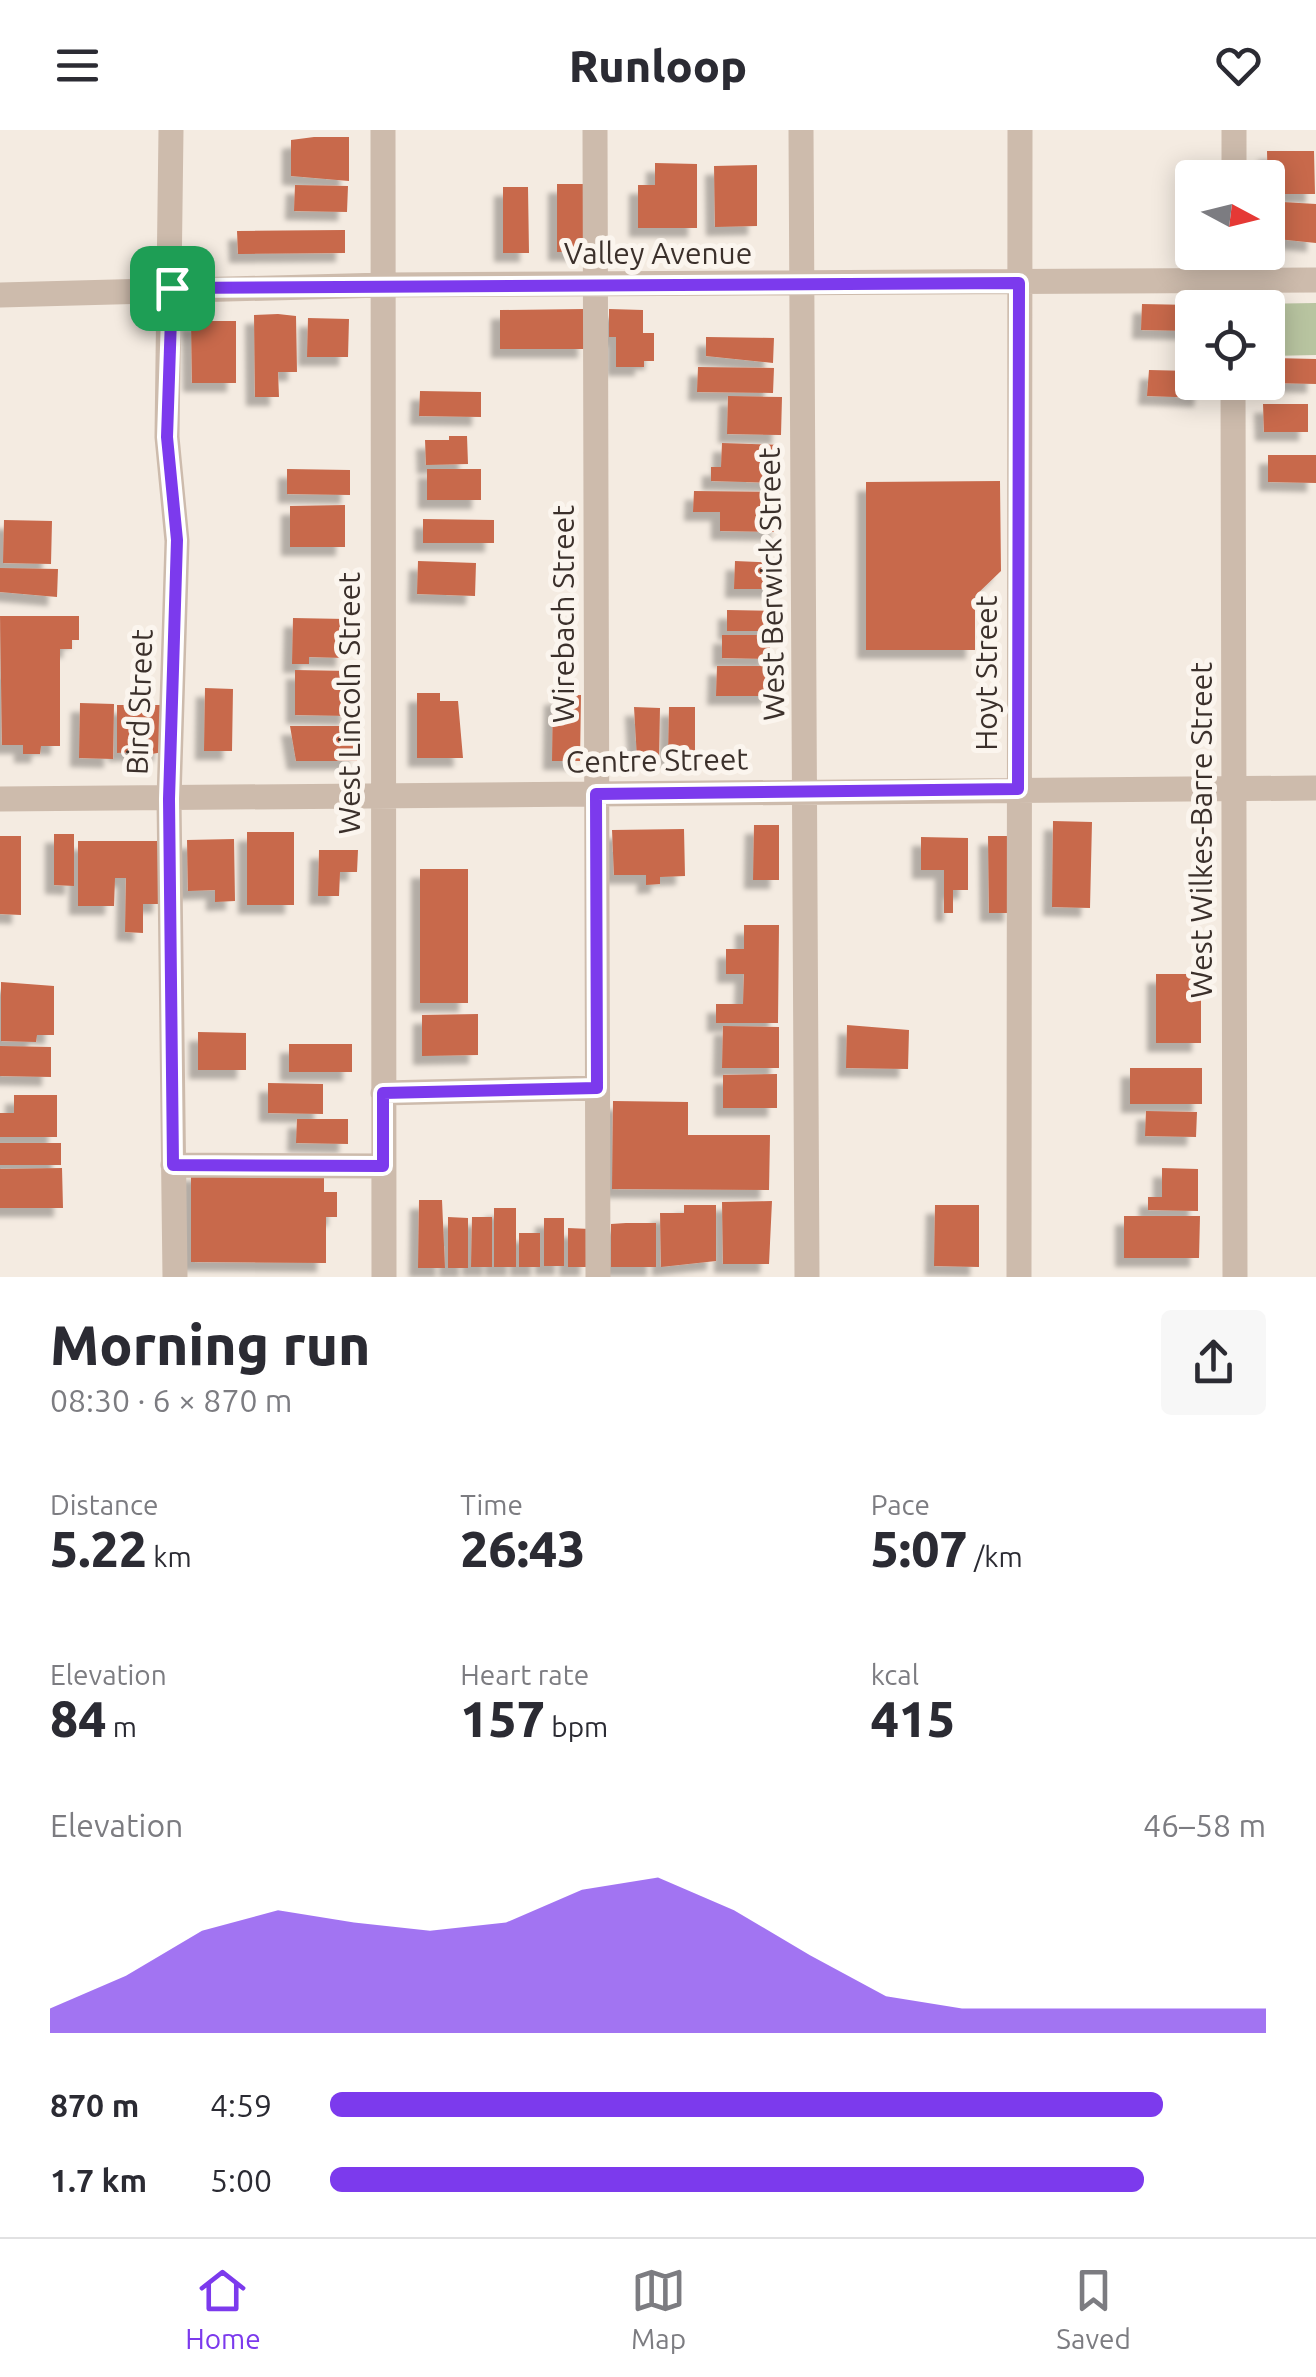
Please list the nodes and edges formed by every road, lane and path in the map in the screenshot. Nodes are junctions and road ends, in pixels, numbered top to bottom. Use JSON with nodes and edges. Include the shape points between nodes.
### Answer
{"nodes":[{"id":1,"x":171,"y":130,"type":"edge"},
{"id":2,"x":383,"y":130,"type":"edge"},
{"id":3,"x":595,"y":130,"type":"edge"},
{"id":4,"x":801,"y":130,"type":"edge"},
{"id":5,"x":1020,"y":130,"type":"edge"},
{"id":6,"x":1234,"y":130,"type":"edge"},
{"id":7,"x":1234,"y":160,"type":"edge"},
{"id":8,"x":1316,"y":280,"type":"edge"},
{"id":9,"x":1019,"y":283,"type":"junction"},
{"id":10,"x":384,"y":285,"type":"junction"},
{"id":11,"x":801,"y":285,"type":"junction"},
{"id":12,"x":596,"y":286,"type":"junction"},
{"id":13,"x":172,"y":288,"type":"junction"},
{"id":14,"x":1261,"y":290,"type":"edge"},
{"id":15,"x":1175,"y":292,"type":"edge"},
{"id":16,"x":0,"y":295,"type":"edge"},
{"id":17,"x":1234,"y":400,"type":"edge"},
{"id":18,"x":1233,"y":788,"type":"junction"},
{"id":19,"x":1316,"y":788,"type":"edge"},
{"id":20,"x":1018,"y":789,"type":"junction"},
{"id":21,"x":806,"y":790,"type":"junction"},
{"id":22,"x":596,"y":794,"type":"junction"},
{"id":23,"x":381,"y":797,"type":"junction"},
{"id":24,"x":0,"y":799,"type":"edge"},
{"id":25,"x":169,"y":799,"type":"junction"},
{"id":26,"x":597,"y":1088,"type":"junction"},
{"id":27,"x":383,"y":1093,"type":"junction"},
{"id":28,"x":173,"y":1165,"type":"junction"},
{"id":29,"x":383,"y":1166,"type":"junction"},
{"id":30,"x":175,"y":1277,"type":"edge"},
{"id":31,"x":384,"y":1277,"type":"edge"},
{"id":32,"x":598,"y":1277,"type":"edge"},
{"id":33,"x":807,"y":1277,"type":"edge"},
{"id":34,"x":1019,"y":1277,"type":"edge"},
{"id":35,"x":1235,"y":1277,"type":"edge"}],
"edges":[{"from":1,"to":13,"type":"street","name":"Bird Street"},
{"from":2,"to":10,"type":"street","name":"West Lincoln Street"},
{"from":3,"to":12,"type":"street","name":"Wirebach Street"},
{"from":4,"to":11,"type":"street","name":"West Berwick Street"},
{"from":5,"to":9,"type":"street","name":"Hoyt Street"},
{"from":6,"to":7,"type":"street"},
{"from":8,"to":14,"type":"street","name":"Valley Avenue"},
{"from":9,"to":11,"type":"street","name":"Valley Avenue"},
{"from":9,"to":15,"type":"street","name":"Valley Avenue"},
{"from":9,"to":20,"type":"street","name":"Hoyt Street"},
{"from":10,"to":12,"type":"street","name":"Valley Avenue"},
{"from":10,"to":13,"type":"street","name":"Valley Avenue"},
{"from":10,"to":23,"type":"street","name":"West Lincoln Street"},
{"from":11,"to":12,"type":"street","name":"Valley Avenue"},
{"from":11,"to":21,"type":"street","name":"West Berwick Street"},
{"from":12,"to":22,"type":"street","name":"Wirebach Street"},
{"from":13,"to":16,"type":"street","name":"Valley Avenue"},
{"from":13,"to":25,"type":"street","name":"Bird Street","via":[[167,437],[177,540]]},
{"from":17,"to":18,"type":"street","name":"West Wilkes-Barre Street"},
{"from":18,"to":19,"type":"street","name":"Centre Street"},
{"from":18,"to":20,"type":"street","name":"Centre Street"},
{"from":18,"to":35,"type":"street","name":"West Wilkes-Barre Street"},
{"from":20,"to":21,"type":"street","name":"Centre Street"},
{"from":20,"to":34,"type":"street","name":"Hoyt Street"},
{"from":21,"to":22,"type":"street","name":"Centre Street"},
{"from":21,"to":33,"type":"street","name":"West Berwick Street"},
{"from":22,"to":23,"type":"street","name":"Centre Street"},
{"from":22,"to":26,"type":"street","name":"Wirebach Street"},
{"from":23,"to":25,"type":"street","name":"Centre Street"},
{"from":23,"to":27,"type":"street","name":"West Lincoln Street"},
{"from":24,"to":25,"type":"street","name":"Centre Street"},
{"from":25,"to":28,"type":"street","name":"Bird Street"},
{"from":26,"to":27,"type":"street"},
{"from":26,"to":32,"type":"street","name":"Wirebach Street"},
{"from":27,"to":29,"type":"street","name":"West Lincoln Street"},
{"from":28,"to":29,"type":"street"},
{"from":28,"to":30,"type":"street","name":"Bird Street"},
{"from":29,"to":31,"type":"street","name":"West Lincoln Street"}]}
